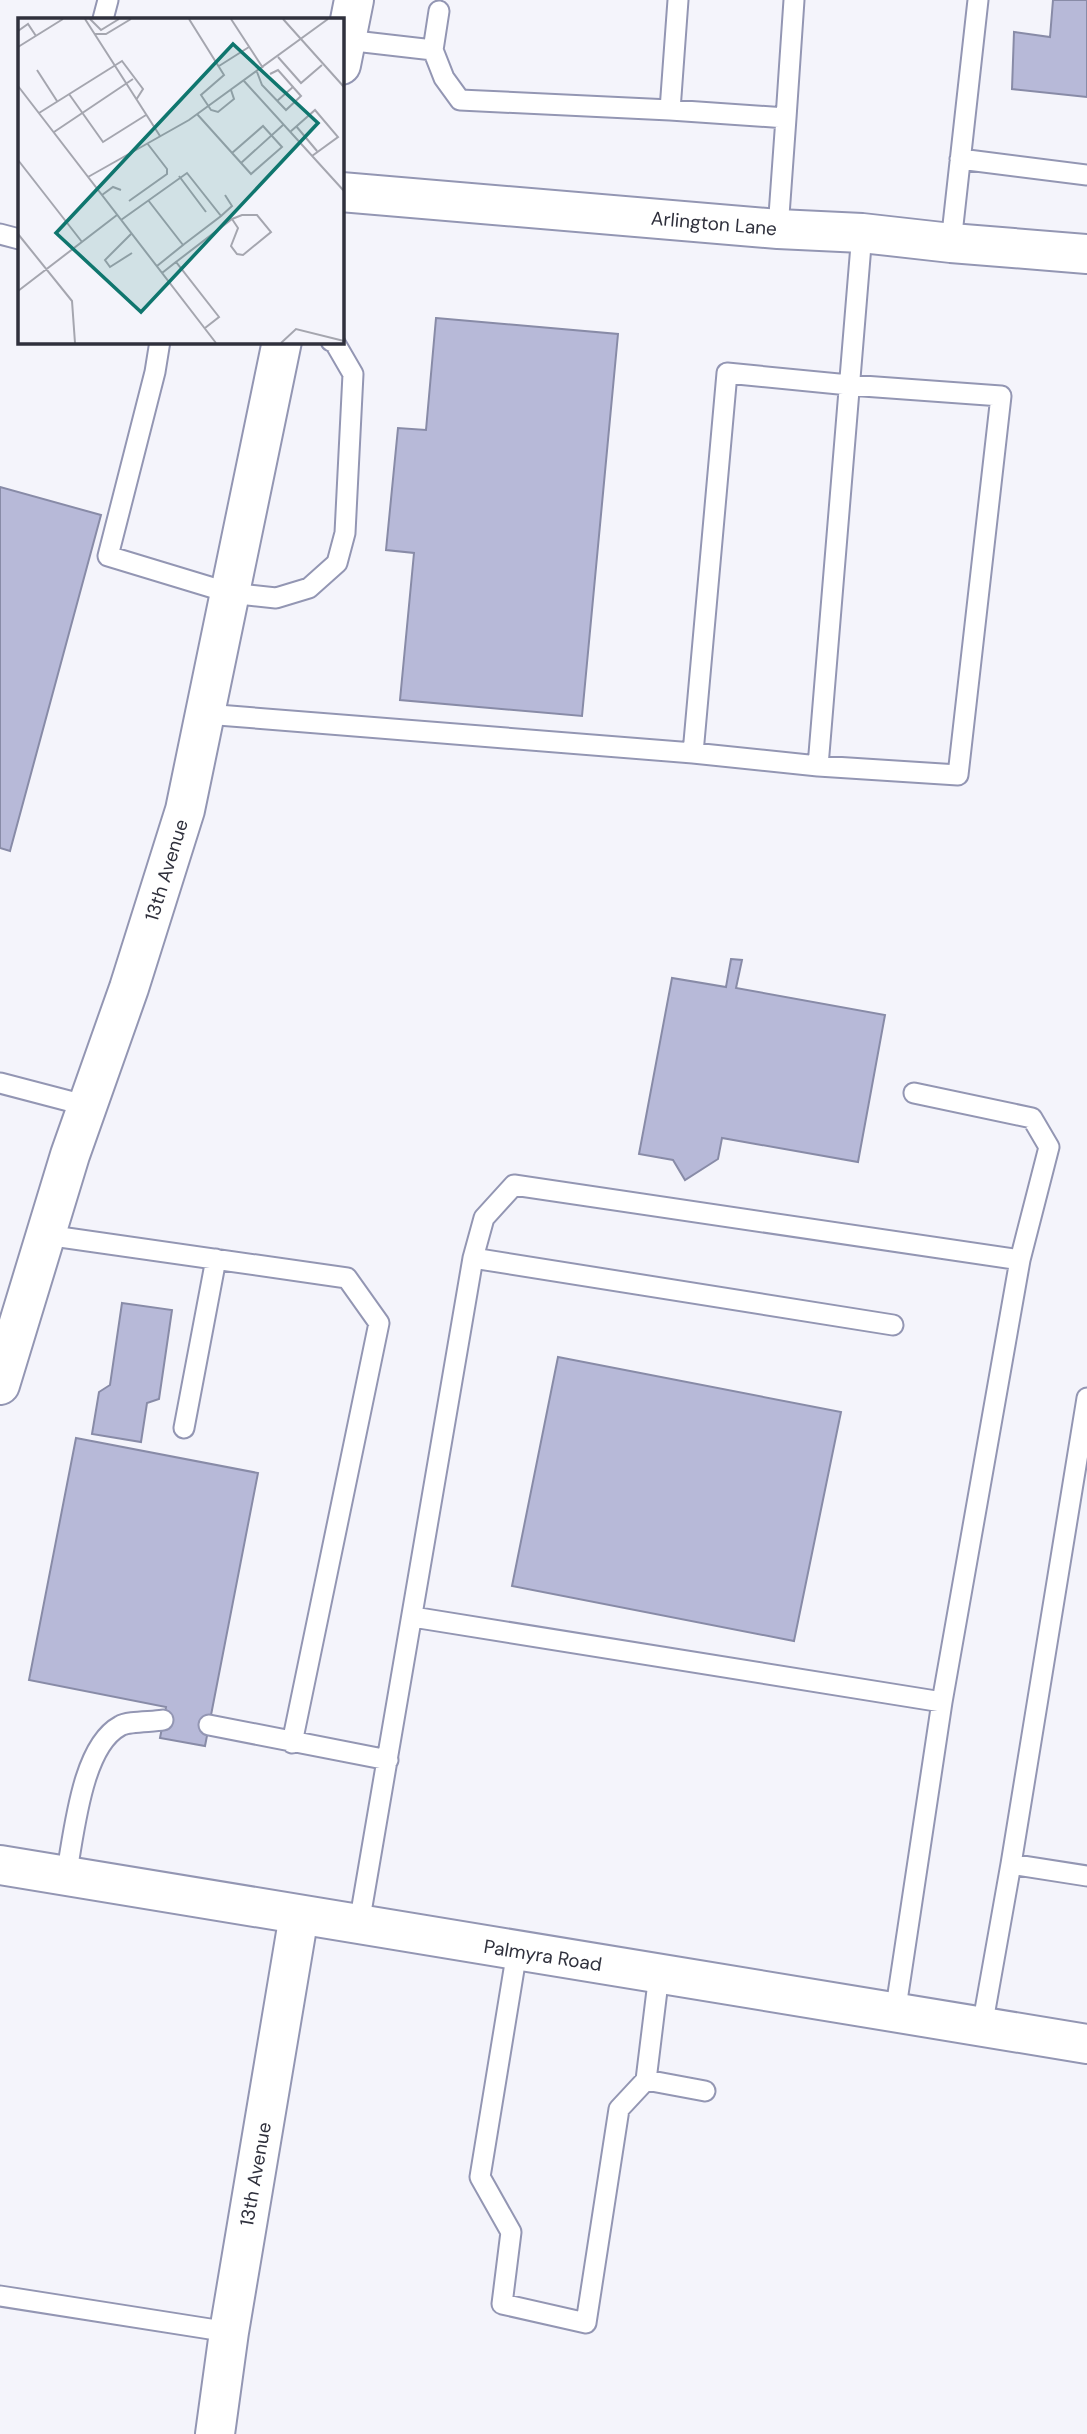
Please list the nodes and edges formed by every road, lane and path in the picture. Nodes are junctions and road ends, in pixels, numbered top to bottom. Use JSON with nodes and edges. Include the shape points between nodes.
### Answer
{"nodes":[{"id":1,"x":108,"y":0,"type":"edge"},
{"id":2,"x":354,"y":0,"type":"edge"},
{"id":3,"x":678,"y":0,"type":"edge"},
{"id":4,"x":794,"y":0,"type":"edge"},
{"id":5,"x":978,"y":0,"type":"edge"},
{"id":6,"x":439,"y":11,"type":"dead end"},
{"id":7,"x":103,"y":18,"type":"edge"},
{"id":8,"x":432,"y":50,"type":"junction"},
{"id":9,"x":344,"y":53,"type":"edge"},
{"id":10,"x":670,"y":110,"type":"junction"},
{"id":11,"x":786,"y":118,"type":"junction"},
{"id":12,"x":960,"y":159,"type":"junction"},
{"id":13,"x":1087,"y":175,"type":"edge"},
{"id":14,"x":343,"y":192,"type":"edge"},
{"id":15,"x":778,"y":229,"type":"junction"},
{"id":16,"x":862,"y":233,"type":"junction"},
{"id":17,"x":0,"y":234,"type":"edge"},
{"id":18,"x":18,"y":239,"type":"edge"},
{"id":19,"x":950,"y":243,"type":"junction"},
{"id":20,"x":1087,"y":254,"type":"edge"},
{"id":21,"x":160,"y":343,"type":"edge"},
{"id":22,"x":282,"y":343,"type":"edge"},
{"id":23,"x":335,"y":343,"type":"edge"},
{"id":24,"x":849,"y":385,"type":"junction"},
{"id":25,"x":230,"y":593,"type":"junction"},
{"id":26,"x":205,"y":714,"type":"junction"},
{"id":27,"x":693,"y":753,"type":"junction"},
{"id":28,"x":818,"y":766,"type":"junction"},
{"id":29,"x":0,"y":1083,"type":"edge"},
{"id":30,"x":914,"y":1093,"type":"dead end"},
{"id":31,"x":88,"y":1106,"type":"junction"},
{"id":32,"x":46,"y":1236,"type":"junction"},
{"id":33,"x":473,"y":1258,"type":"junction"},
{"id":34,"x":216,"y":1259,"type":"junction"},
{"id":35,"x":1020,"y":1260,"type":"junction"},
{"id":36,"x":894,"y":1325,"type":"dead end"},
{"id":37,"x":0,"y":1385,"type":"edge"},
{"id":38,"x":1087,"y":1398,"type":"edge"},
{"id":39,"x":184,"y":1428,"type":"dead end"},
{"id":40,"x":413,"y":1617,"type":"junction"},
{"id":41,"x":942,"y":1702,"type":"junction"},
{"id":42,"x":163,"y":1720,"type":"dead end"},
{"id":43,"x":209,"y":1725,"type":"dead end"},
{"id":44,"x":292,"y":1742,"type":"junction"},
{"id":45,"x":388,"y":1760,"type":"junction"},
{"id":46,"x":1011,"y":1864,"type":"junction"},
{"id":47,"x":0,"y":1865,"type":"edge"},
{"id":48,"x":66,"y":1876,"type":"junction"},
{"id":49,"x":1087,"y":1876,"type":"edge"},
{"id":50,"x":299,"y":1914,"type":"junction"},
{"id":51,"x":359,"y":1924,"type":"junction"},
{"id":52,"x":517,"y":1951,"type":"junction"},
{"id":53,"x":659,"y":1974,"type":"junction"},
{"id":54,"x":895,"y":2014,"type":"junction"},
{"id":55,"x":982,"y":2027,"type":"junction"},
{"id":56,"x":1087,"y":2044,"type":"edge"},
{"id":57,"x":646,"y":2080,"type":"junction"},
{"id":58,"x":705,"y":2091,"type":"dead end"},
{"id":59,"x":0,"y":2296,"type":"edge"},
{"id":60,"x":229,"y":2332,"type":"junction"},
{"id":61,"x":215,"y":2434,"type":"edge"}],
"edges":[{"from":1,"to":7,"type":"lane"},
{"from":2,"to":9,"type":"street"},
{"from":3,"to":10,"type":"lane"},
{"from":4,"to":11,"type":"lane"},
{"from":5,"to":12,"type":"lane"},
{"from":6,"to":8,"type":"lane"},
{"from":8,"to":9,"type":"lane"},
{"from":8,"to":10,"type":"lane","via":[[460,100]]},
{"from":10,"to":11,"type":"lane"},
{"from":11,"to":15,"type":"lane"},
{"from":12,"to":13,"type":"lane"},
{"from":12,"to":19,"type":"lane"},
{"from":14,"to":15,"type":"street","name":"Arlington Lane"},
{"from":15,"to":16,"type":"street","name":"Arlington Lane"},
{"from":16,"to":19,"type":"street","name":"Arlington Lane"},
{"from":16,"to":24,"type":"lane"},
{"from":17,"to":18,"type":"lane"},
{"from":19,"to":20,"type":"street","name":"Arlington Lane"},
{"from":21,"to":25,"type":"lane","via":[[108,556]]},
{"from":22,"to":25,"type":"street","name":"13th Avenue"},
{"from":23,"to":25,"type":"lane","via":[[353,374],[345,533],[337,563],[309,588],[275,598]]},
{"from":24,"to":27,"type":"lane","via":[[727,373]]},
{"from":24,"to":28,"type":"lane"},
{"from":24,"to":28,"type":"lane","via":[[1001,396],[958,775]]},
{"from":25,"to":26,"type":"street","name":"13th Avenue"},
{"from":26,"to":27,"type":"lane"},
{"from":26,"to":31,"type":"street","name":"13th Avenue","via":[[185,810]]},
{"from":27,"to":28,"type":"lane"},
{"from":29,"to":31,"type":"lane"},
{"from":30,"to":35,"type":"lane","via":[[1032,1118],[1049,1146]]},
{"from":31,"to":32,"type":"street","name":"13th Avenue"},
{"from":32,"to":34,"type":"lane"},
{"from":32,"to":37,"type":"street","name":"13th Avenue"},
{"from":33,"to":35,"type":"lane","via":[[484,1217],[514,1185]]},
{"from":33,"to":36,"type":"lane"},
{"from":33,"to":40,"type":"lane"},
{"from":34,"to":39,"type":"lane"},
{"from":34,"to":44,"type":"lane","via":[[347,1278],[379,1323]]},
{"from":35,"to":41,"type":"lane"},
{"from":38,"to":46,"type":"lane"},
{"from":40,"to":41,"type":"lane"},
{"from":40,"to":45,"type":"lane"},
{"from":41,"to":54,"type":"lane"},
{"from":42,"to":48,"type":"lane","via":[[120,1725],[95,1751]]},
{"from":43,"to":44,"type":"lane"},
{"from":44,"to":45,"type":"lane"},
{"from":45,"to":51,"type":"lane"},
{"from":46,"to":49,"type":"lane"},
{"from":46,"to":55,"type":"lane"},
{"from":47,"to":48,"type":"street","name":"Palmyra Road"},
{"from":48,"to":50,"type":"street","name":"Palmyra Road"},
{"from":50,"to":51,"type":"street","name":"Palmyra Road"},
{"from":50,"to":60,"type":"street","name":"13th Avenue"},
{"from":51,"to":52,"type":"street","name":"Palmyra Road"},
{"from":52,"to":53,"type":"street","name":"Palmyra Road"},
{"from":52,"to":57,"type":"lane","via":[[480,2177],[511,2232],[502,2304],[586,2323],[619,2109]]},
{"from":53,"to":54,"type":"street","name":"Palmyra Road"},
{"from":53,"to":57,"type":"lane"},
{"from":54,"to":55,"type":"street","name":"Palmyra Road"},
{"from":55,"to":56,"type":"street","name":"Palmyra Road"},
{"from":57,"to":58,"type":"lane"},
{"from":59,"to":60,"type":"lane"},
{"from":60,"to":61,"type":"street","name":"13th Avenue"}]}
